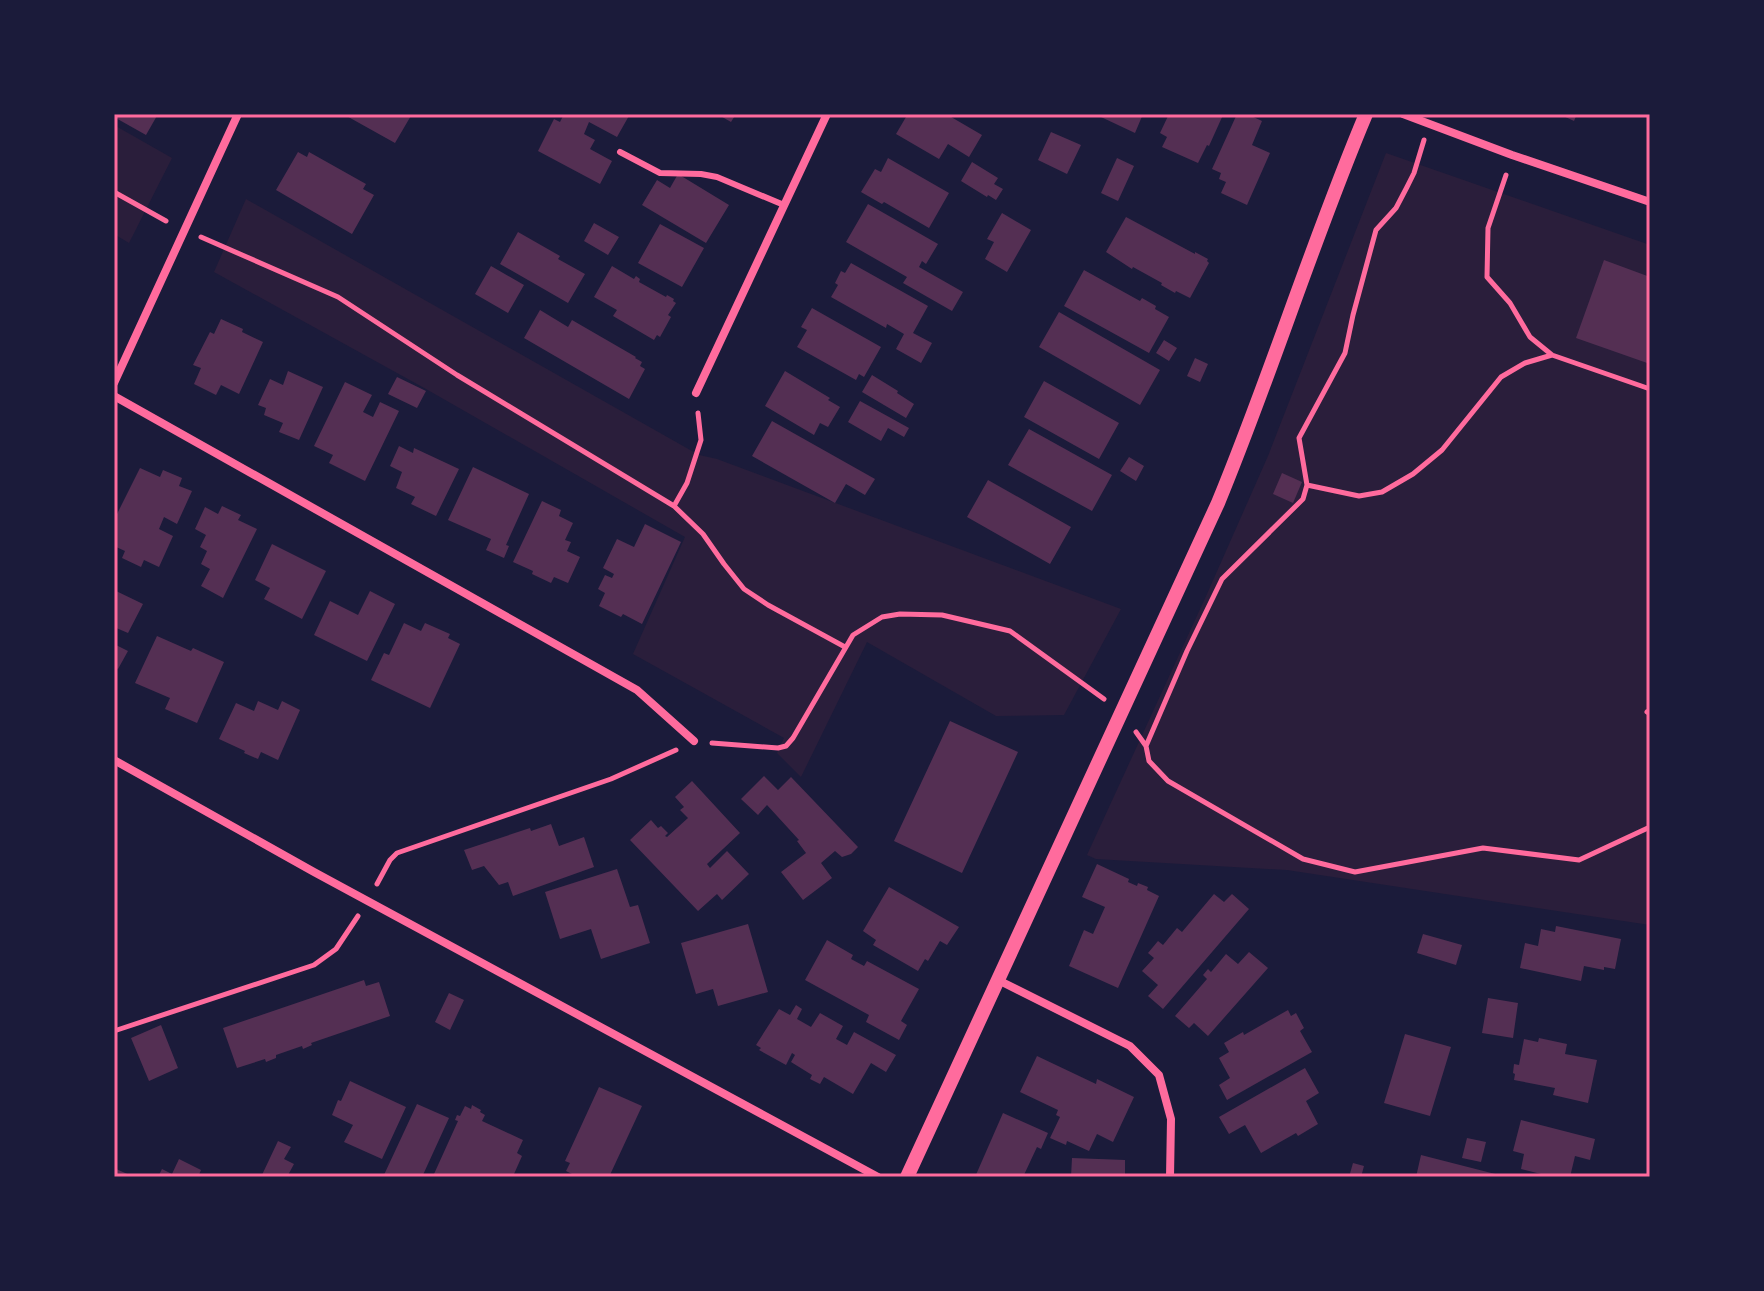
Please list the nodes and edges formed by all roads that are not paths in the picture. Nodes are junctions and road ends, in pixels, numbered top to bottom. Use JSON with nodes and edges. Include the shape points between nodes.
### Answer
{"nodes":[{"id":1,"x":238,"y":114,"type":"edge"},
{"id":2,"x":827,"y":114,"type":"edge"},
{"id":3,"x":1366,"y":114,"type":"edge"},
{"id":4,"x":1403,"y":114,"type":"edge"},
{"id":5,"x":620,"y":152,"type":"dead end"},
{"id":6,"x":1650,"y":202,"type":"edge"},
{"id":7,"x":784,"y":205,"type":"junction"},
{"id":8,"x":114,"y":383,"type":"edge"},
{"id":9,"x":696,"y":393,"type":"road end"},
{"id":10,"x":114,"y":396,"type":"edge"},
{"id":11,"x":694,"y":741,"type":"road end"},
{"id":12,"x":114,"y":760,"type":"edge"},
{"id":13,"x":998,"y":980,"type":"junction"},
{"id":14,"x":878,"y":1177,"type":"edge"},
{"id":15,"x":907,"y":1177,"type":"edge"},
{"id":16,"x":1170,"y":1177,"type":"edge"}],
"edges":[{"from":1,"to":8,"type":"street"},
{"from":2,"to":7,"type":"street"},
{"from":3,"to":13,"type":"street","via":[[1218,503]]},
{"from":4,"to":6,"type":"street"},
{"from":5,"to":7,"type":"lane","via":[[660,173],[717,177]]},
{"from":7,"to":9,"type":"street"},
{"from":10,"to":11,"type":"street","via":[[637,690]]},
{"from":12,"to":14,"type":"street"},
{"from":13,"to":15,"type":"street"},
{"from":13,"to":16,"type":"street","via":[[1130,1046],[1159,1075],[1171,1119]]}]}
